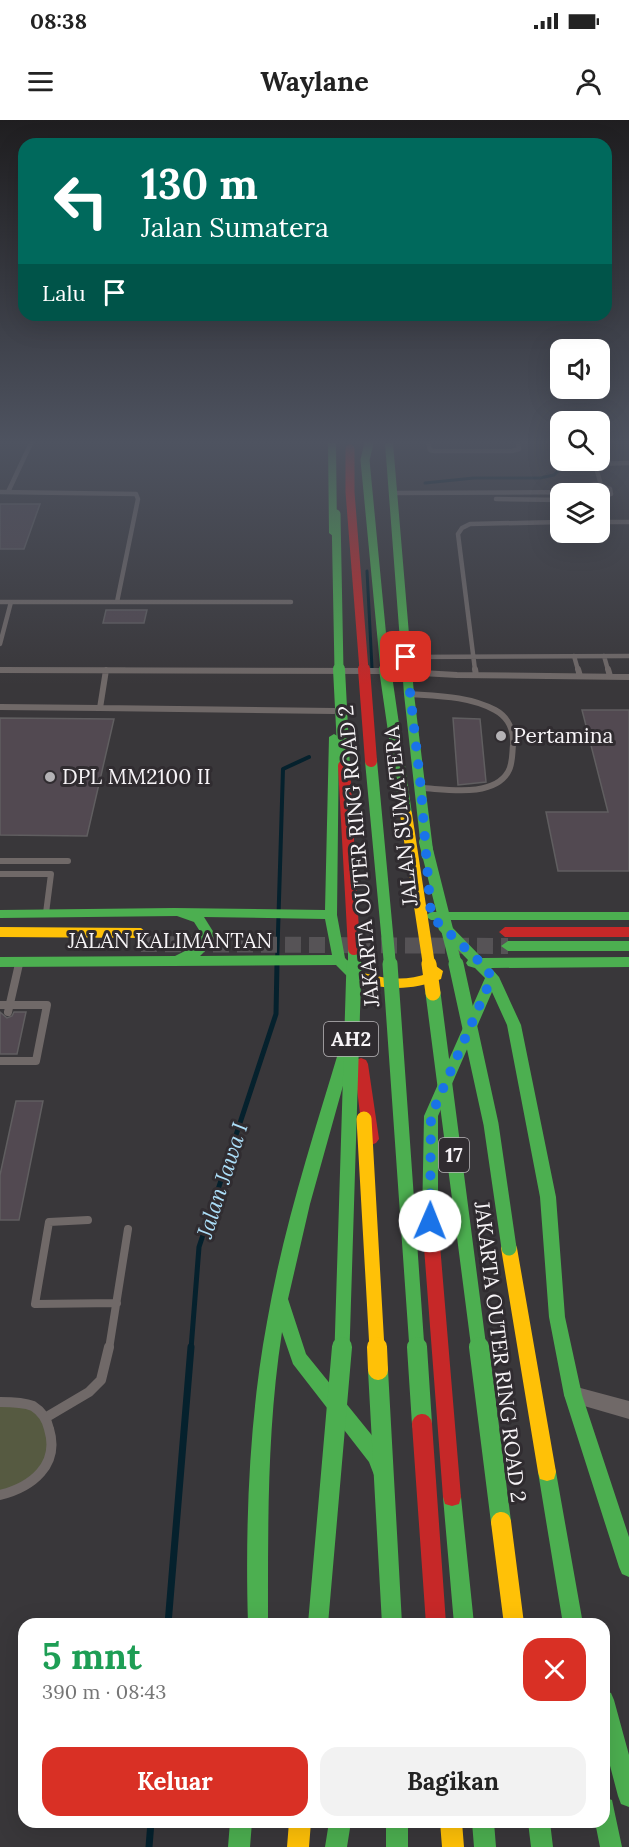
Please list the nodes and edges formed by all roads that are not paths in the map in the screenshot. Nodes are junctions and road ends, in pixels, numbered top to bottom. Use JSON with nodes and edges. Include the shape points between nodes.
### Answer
{"nodes":[{"id":1,"x":133,"y":524,"type":"edge"},
{"id":2,"x":333,"y":524,"type":"edge"},
{"id":3,"x":336,"y":524,"type":"edge"},
{"id":4,"x":352,"y":524,"type":"edge"},
{"id":5,"x":372,"y":524,"type":"edge"},
{"id":6,"x":396,"y":524,"type":"edge"},
{"id":7,"x":473,"y":524,"type":"edge"},
{"id":8,"x":0,"y":602,"type":"edge"},
{"id":9,"x":11,"y":602,"type":"junction"},
{"id":10,"x":117,"y":602,"type":"junction"},
{"id":11,"x":291,"y":602,"type":"dead end"},
{"id":12,"x":0,"y":644,"type":"edge"},
{"id":13,"x":574,"y":656,"type":"junction"},
{"id":14,"x":604,"y":656,"type":"junction"},
{"id":15,"x":629,"y":656,"type":"edge"},
{"id":16,"x":406,"y":657,"type":"junction"},
{"id":17,"x":474,"y":657,"type":"junction"},
{"id":18,"x":0,"y":670,"type":"edge"},
{"id":19,"x":106,"y":670,"type":"junction"},
{"id":20,"x":334,"y":671,"type":"junction"},
{"id":21,"x":407,"y":672,"type":"junction"},
{"id":22,"x":476,"y":675,"type":"junction"},
{"id":23,"x":580,"y":676,"type":"junction"},
{"id":24,"x":610,"y":676,"type":"junction"},
{"id":25,"x":629,"y":676,"type":"edge"},
{"id":26,"x":387,"y":687,"type":"junction"},
{"id":27,"x":409,"y":694,"type":"junction"},
{"id":28,"x":0,"y":707,"type":"edge"},
{"id":29,"x":100,"y":708,"type":"junction"},
{"id":30,"x":334,"y":711,"type":"junction"},
{"id":31,"x":421,"y":789,"type":"junction"},
{"id":32,"x":0,"y":861,"type":"edge"},
{"id":33,"x":68,"y":861,"type":"dead end"},
{"id":34,"x":0,"y":874,"type":"edge"},
{"id":35,"x":174,"y":912,"type":"junction"},
{"id":36,"x":46,"y":913,"type":"junction"},
{"id":37,"x":0,"y":914,"type":"edge"},
{"id":38,"x":331,"y":915,"type":"junction"},
{"id":39,"x":431,"y":916,"type":"junction"},
{"id":40,"x":629,"y":916,"type":"edge"},
{"id":41,"x":0,"y":932,"type":"edge"},
{"id":42,"x":629,"y":932,"type":"edge"},
{"id":43,"x":0,"y":943,"type":"edge"},
{"id":44,"x":629,"y":946,"type":"edge"},
{"id":45,"x":339,"y":960,"type":"junction"},
{"id":46,"x":0,"y":962,"type":"edge"},
{"id":47,"x":19,"y":962,"type":"junction"},
{"id":48,"x":165,"y":962,"type":"junction"},
{"id":49,"x":629,"y":962,"type":"edge"},
{"id":50,"x":481,"y":963,"type":"junction"},
{"id":51,"x":436,"y":969,"type":"junction"},
{"id":52,"x":355,"y":973,"type":"junction"},
{"id":53,"x":492,"y":977,"type":"junction"},
{"id":54,"x":355,"y":993,"type":"junction"},
{"id":55,"x":0,"y":1005,"type":"edge"},
{"id":56,"x":9,"y":1009,"type":"junction"},
{"id":57,"x":0,"y":1061,"type":"edge"},
{"id":58,"x":88,"y":1220,"type":"dead end"},
{"id":59,"x":128,"y":1229,"type":"dead end"},
{"id":60,"x":281,"y":1298,"type":"junction"},
{"id":61,"x":117,"y":1304,"type":"junction"},
{"id":62,"x":573,"y":1395,"type":"junction"},
{"id":63,"x":0,"y":1402,"type":"edge"},
{"id":64,"x":629,"y":1410,"type":"edge"},
{"id":65,"x":45,"y":1418,"type":"junction"},
{"id":66,"x":550,"y":1486,"type":"junction"},
{"id":67,"x":0,"y":1495,"type":"edge"},
{"id":68,"x":399,"y":1509,"type":"junction"},
{"id":69,"x":629,"y":1567,"type":"edge"},
{"id":70,"x":258,"y":1618,"type":"edge"},
{"id":71,"x":319,"y":1618,"type":"edge"},
{"id":72,"x":392,"y":1618,"type":"edge"},
{"id":73,"x":404,"y":1618,"type":"edge"},
{"id":74,"x":436,"y":1618,"type":"edge"},
{"id":75,"x":463,"y":1618,"type":"edge"},
{"id":76,"x":513,"y":1618,"type":"edge"},
{"id":77,"x":572,"y":1618,"type":"edge"},
{"id":78,"x":583,"y":1618,"type":"edge"},
{"id":79,"x":610,"y":1723,"type":"edge"},
{"id":80,"x":629,"y":1796,"type":"edge"},
{"id":81,"x":241,"y":1828,"type":"edge"},
{"id":82,"x":299,"y":1828,"type":"edge"},
{"id":83,"x":339,"y":1828,"type":"edge"},
{"id":84,"x":397,"y":1828,"type":"edge"},
{"id":85,"x":451,"y":1828,"type":"edge"},
{"id":86,"x":483,"y":1828,"type":"edge"},
{"id":87,"x":540,"y":1828,"type":"edge"},
{"id":88,"x":608,"y":1828,"type":"edge"},
{"id":89,"x":298,"y":1844,"type":"edge"},
{"id":90,"x":239,"y":1847,"type":"edge"},
{"id":91,"x":336,"y":1847,"type":"edge"},
{"id":92,"x":398,"y":1847,"type":"edge"},
{"id":93,"x":453,"y":1847,"type":"edge"},
{"id":94,"x":485,"y":1847,"type":"edge"},
{"id":95,"x":542,"y":1847,"type":"edge"},
{"id":96,"x":611,"y":1847,"type":"edge"}],
"edges":[{"from":1,"to":10,"type":"lane"},
{"from":2,"to":20,"type":"main road"},
{"from":3,"to":52,"type":"main road","number":"AH2","bridge":true,"via":[[338,652]]},
{"from":4,"to":74,"type":"main road","name":"JAKARTA OUTER RING ROAD 2","bridge":true,"via":[[388,940]]},
{"from":5,"to":26,"type":"main road","name":"JAKARTA OUTER RING ROAD 2","number":"17","bridge":true},
{"from":6,"to":16,"type":"main road","name":"JALAN SUMATERA"},
{"from":7,"to":17,"type":"lane","via":[[458,534]]},
{"from":8,"to":9,"type":"lane"},
{"from":9,"to":10,"type":"lane"},
{"from":9,"to":12,"type":"lane"},
{"from":10,"to":11,"type":"lane"},
{"from":13,"to":14,"type":"lane"},
{"from":13,"to":17,"type":"lane"},
{"from":13,"to":23,"type":"lane"},
{"from":14,"to":15,"type":"lane"},
{"from":14,"to":24,"type":"lane"},
{"from":16,"to":17,"type":"lane"},
{"from":16,"to":21,"type":"main road","name":"JALAN SUMATERA"},
{"from":17,"to":22,"type":"lane"},
{"from":18,"to":19,"type":"lane"},
{"from":19,"to":20,"type":"lane"},
{"from":19,"to":29,"type":"lane"},
{"from":20,"to":21,"type":"lane"},
{"from":20,"to":30,"type":"main road"},
{"from":21,"to":22,"type":"lane"},
{"from":21,"to":27,"type":"main road","name":"JALAN SUMATERA"},
{"from":22,"to":23,"type":"lane"},
{"from":23,"to":24,"type":"lane"},
{"from":24,"to":25,"type":"lane"},
{"from":26,"to":66,"type":"main road","bridge":true,"via":[[464,997],[491,1124]]},
{"from":26,"to":76,"type":"main road","name":"JAKARTA OUTER RING ROAD 2","number":"17","bridge":true,"via":[[426,942]]},
{"from":27,"to":31,"type":"main road","name":"JALAN SUMATERA"},
{"from":27,"to":31,"type":"lane","via":[[451,697],[496,710],[509,722],[513,740],[509,771],[498,783],[484,788]]},
{"from":28,"to":29,"type":"lane"},
{"from":29,"to":30,"type":"lane"},
{"from":30,"to":38,"type":"main road"},
{"from":31,"to":39,"type":"main road","name":"JALAN SUMATERA"},
{"from":32,"to":33,"type":"lane"},
{"from":34,"to":36,"type":"lane","via":[[51,874]]},
{"from":35,"to":36,"type":"main road","name":"JALAN KALIMANTAN"},
{"from":35,"to":38,"type":"main road","name":"JALAN KALIMANTAN"},
{"from":35,"to":48,"type":"main road","via":[[199,919],[208,939],[192,955]]},
{"from":36,"to":37,"type":"main road","name":"JALAN KALIMANTAN"},
{"from":38,"to":45,"type":"main road"},
{"from":39,"to":40,"type":"main road"},
{"from":39,"to":50,"type":"main road","name":"JALAN SUMATERA"},
{"from":39,"to":51,"type":"main road"},
{"from":41,"to":43,"type":"main road","via":[[141,938]]},
{"from":42,"to":44,"type":"main road","via":[[506,939]]},
{"from":45,"to":48,"type":"main road","name":"JALAN KALIMANTAN"},
{"from":45,"to":52,"type":"main road"},
{"from":46,"to":47,"type":"main road","name":"JALAN KALIMANTAN"},
{"from":47,"to":48,"type":"main road","name":"JALAN KALIMANTAN"},
{"from":47,"to":56,"type":"lane"},
{"from":49,"to":50,"type":"main road"},
{"from":50,"to":51,"type":"main road"},
{"from":50,"to":53,"type":"main road","name":"JALAN SUMATERA"},
{"from":51,"to":52,"type":"main road","via":[[421,984],[372,983]]},
{"from":52,"to":54,"type":"main road"},
{"from":52,"to":71,"type":"main road","number":"AH2","bridge":true,"via":[[341,1373]]},
{"from":52,"to":72,"type":"main road","bridge":true},
{"from":53,"to":62,"type":"main road","name":"JALAN SUMATERA","via":[[514,1025],[548,1197],[556,1317]]},
{"from":53,"to":75,"type":"main road","via":[[431,1116],[430,1221],[436,1326]]},
{"from":54,"to":60,"type":"main road","via":[[349,1041]]},
{"from":54,"to":68,"type":"main road","via":[[387,1276]]},
{"from":55,"to":56,"type":"lane"},
{"from":56,"to":57,"type":"lane","via":[[47,1005],[36,1060]]},
{"from":58,"to":61,"type":"lane","via":[[49,1222],[35,1304]]},
{"from":59,"to":61,"type":"lane"},
{"from":60,"to":68,"type":"main road","via":[[299,1358],[376,1456]]},
{"from":60,"to":70,"type":"main road","via":[[269,1359],[261,1445]]},
{"from":61,"to":65,"type":"lane","via":[[101,1380],[89,1392]]},
{"from":62,"to":64,"type":"street"},
{"from":62,"to":69,"type":"main road","name":"JALAN SUMATERA"},
{"from":63,"to":65,"type":"lane","via":[[34,1407]]},
{"from":65,"to":67,"type":"lane","via":[[53,1450],[47,1467],[33,1484]]},
{"from":66,"to":77,"type":"main road"},
{"from":66,"to":78,"type":"main road"},
{"from":68,"to":73,"type":"main road"},
{"from":79,"to":80,"type":"main road"},
{"from":81,"to":90,"type":"main road"},
{"from":82,"to":89,"type":"main road"},
{"from":83,"to":91,"type":"main road"},
{"from":84,"to":92,"type":"main road"},
{"from":85,"to":93,"type":"main road"},
{"from":86,"to":94,"type":"main road"},
{"from":87,"to":95,"type":"main road"},
{"from":88,"to":96,"type":"main road"}]}
